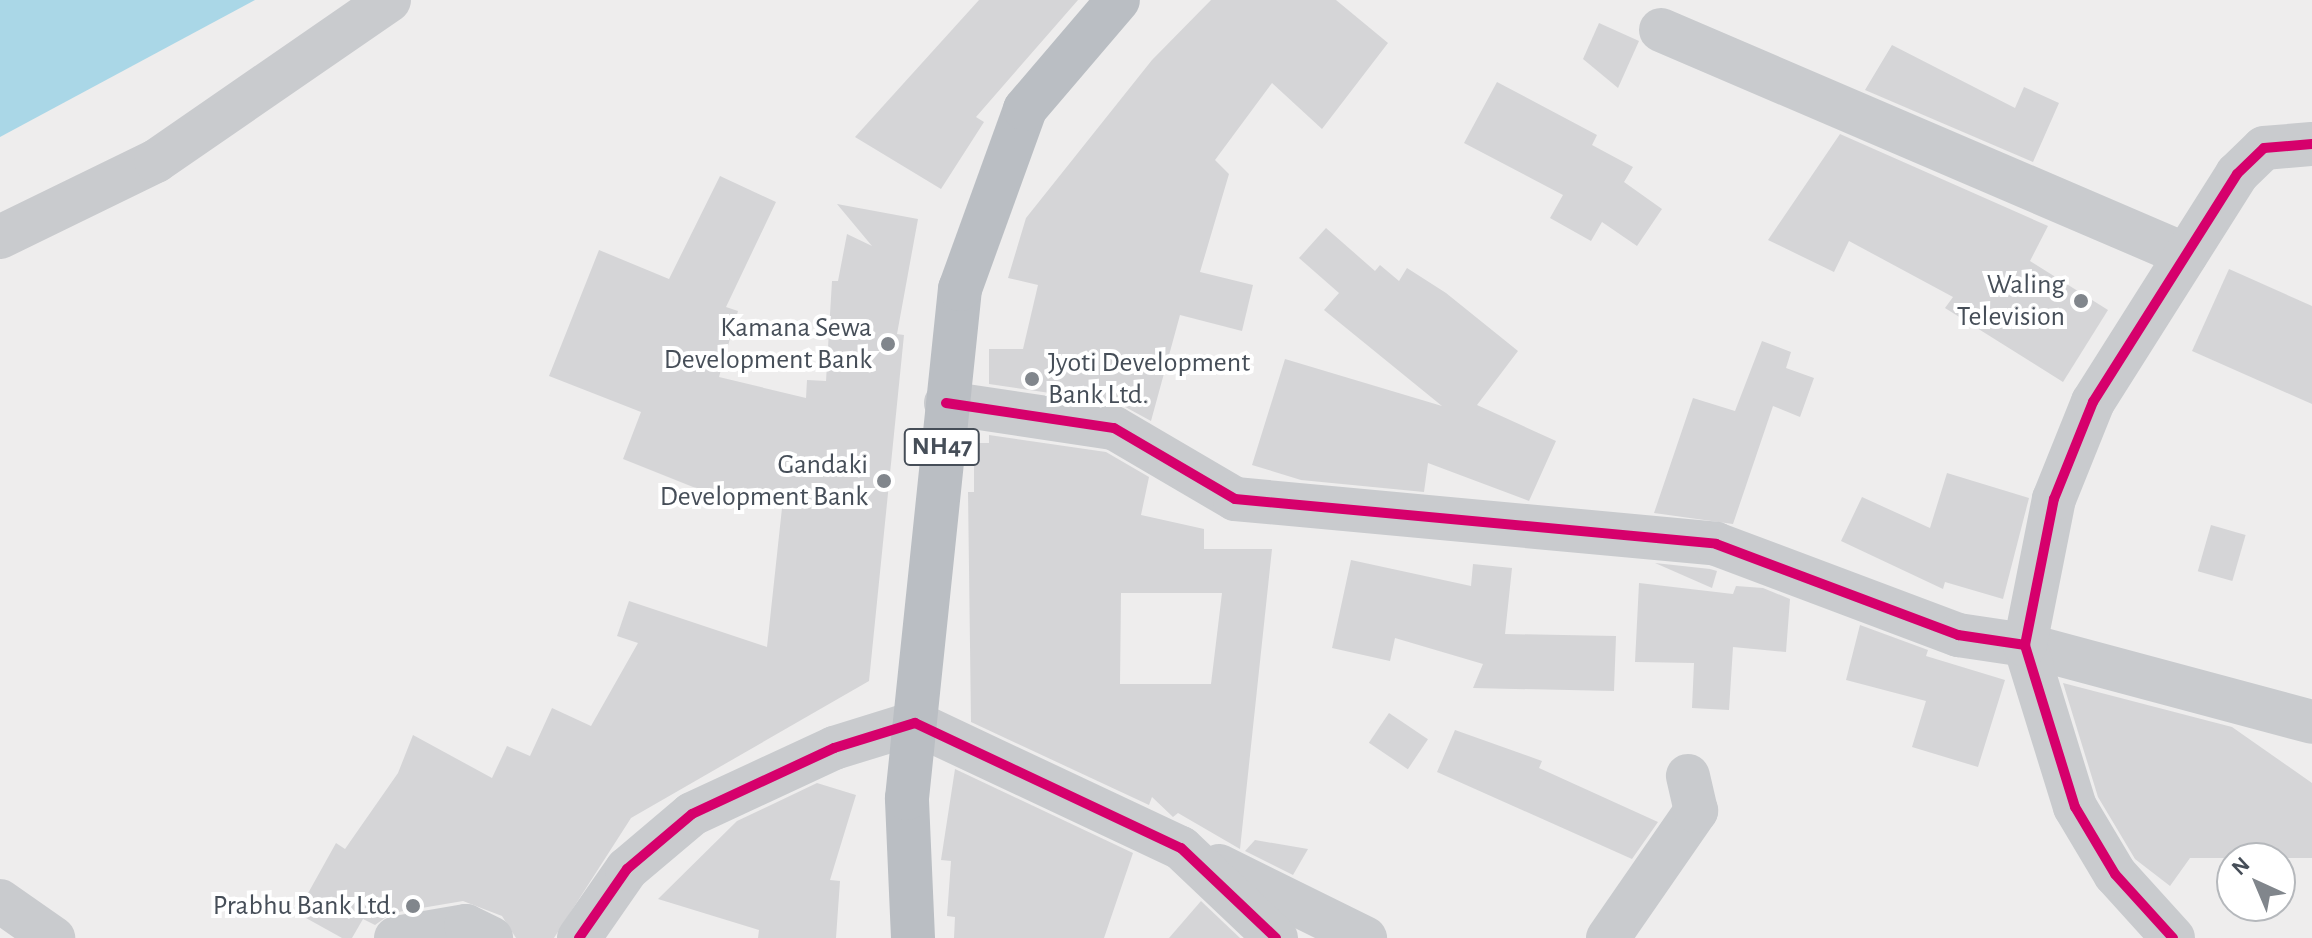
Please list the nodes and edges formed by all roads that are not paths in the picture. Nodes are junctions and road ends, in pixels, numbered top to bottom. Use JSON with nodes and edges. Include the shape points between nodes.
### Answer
{"nodes":[{"id":1,"x":389,"y":0,"type":"edge"},
{"id":2,"x":1118,"y":0,"type":"edge"},
{"id":3,"x":1661,"y":30,"type":"dead end"},
{"id":4,"x":2312,"y":144,"type":"edge"},
{"id":5,"x":0,"y":237,"type":"edge"},
{"id":6,"x":2186,"y":255,"type":"junction"},
{"id":7,"x":946,"y":403,"type":"junction"},
{"id":8,"x":2025,"y":645,"type":"junction"},
{"id":9,"x":2312,"y":722,"type":"edge"},
{"id":10,"x":915,"y":723,"type":"junction"},
{"id":11,"x":1688,"y":776,"type":"dead end"},
{"id":12,"x":1181,"y":848,"type":"junction"},
{"id":13,"x":0,"y":901,"type":"edge"},
{"id":14,"x":53,"y":938,"type":"edge"},
{"id":15,"x":396,"y":938,"type":"edge"},
{"id":16,"x":491,"y":938,"type":"edge"},
{"id":17,"x":579,"y":938,"type":"edge"},
{"id":18,"x":913,"y":938,"type":"edge"},
{"id":19,"x":1276,"y":938,"type":"edge"},
{"id":20,"x":1365,"y":938,"type":"edge"},
{"id":21,"x":1608,"y":938,"type":"edge"},
{"id":22,"x":2173,"y":938,"type":"edge"}],
"edges":[{"from":1,"to":5,"type":"street","via":[[156,161]]},
{"from":2,"to":7,"type":"highway","number":"NH47","via":[[1025,109],[960,289]]},
{"from":3,"to":6,"type":"street"},
{"from":4,"to":6,"type":"street","via":[[2264,148],[2237,174]]},
{"from":6,"to":8,"type":"street","via":[[2093,402],[2054,499]]},
{"from":7,"to":8,"type":"street","via":[[1114,428],[1235,499],[1716,544],[1958,635]]},
{"from":7,"to":10,"type":"highway","number":"NH47"},
{"from":8,"to":9,"type":"street"},
{"from":8,"to":22,"type":"street","via":[[2075,807],[2115,874]]},
{"from":10,"to":12,"type":"street"},
{"from":10,"to":17,"type":"street","via":[[834,748],[692,814],[627,869]]},
{"from":10,"to":18,"type":"highway","number":"NH47","via":[[907,798]]},
{"from":11,"to":21,"type":"street","via":[[1696,811]]},
{"from":12,"to":19,"type":"street"},
{"from":12,"to":20,"type":"street"},
{"from":13,"to":14,"type":"street"},
{"from":15,"to":16,"type":"street","via":[[466,926]]}]}
